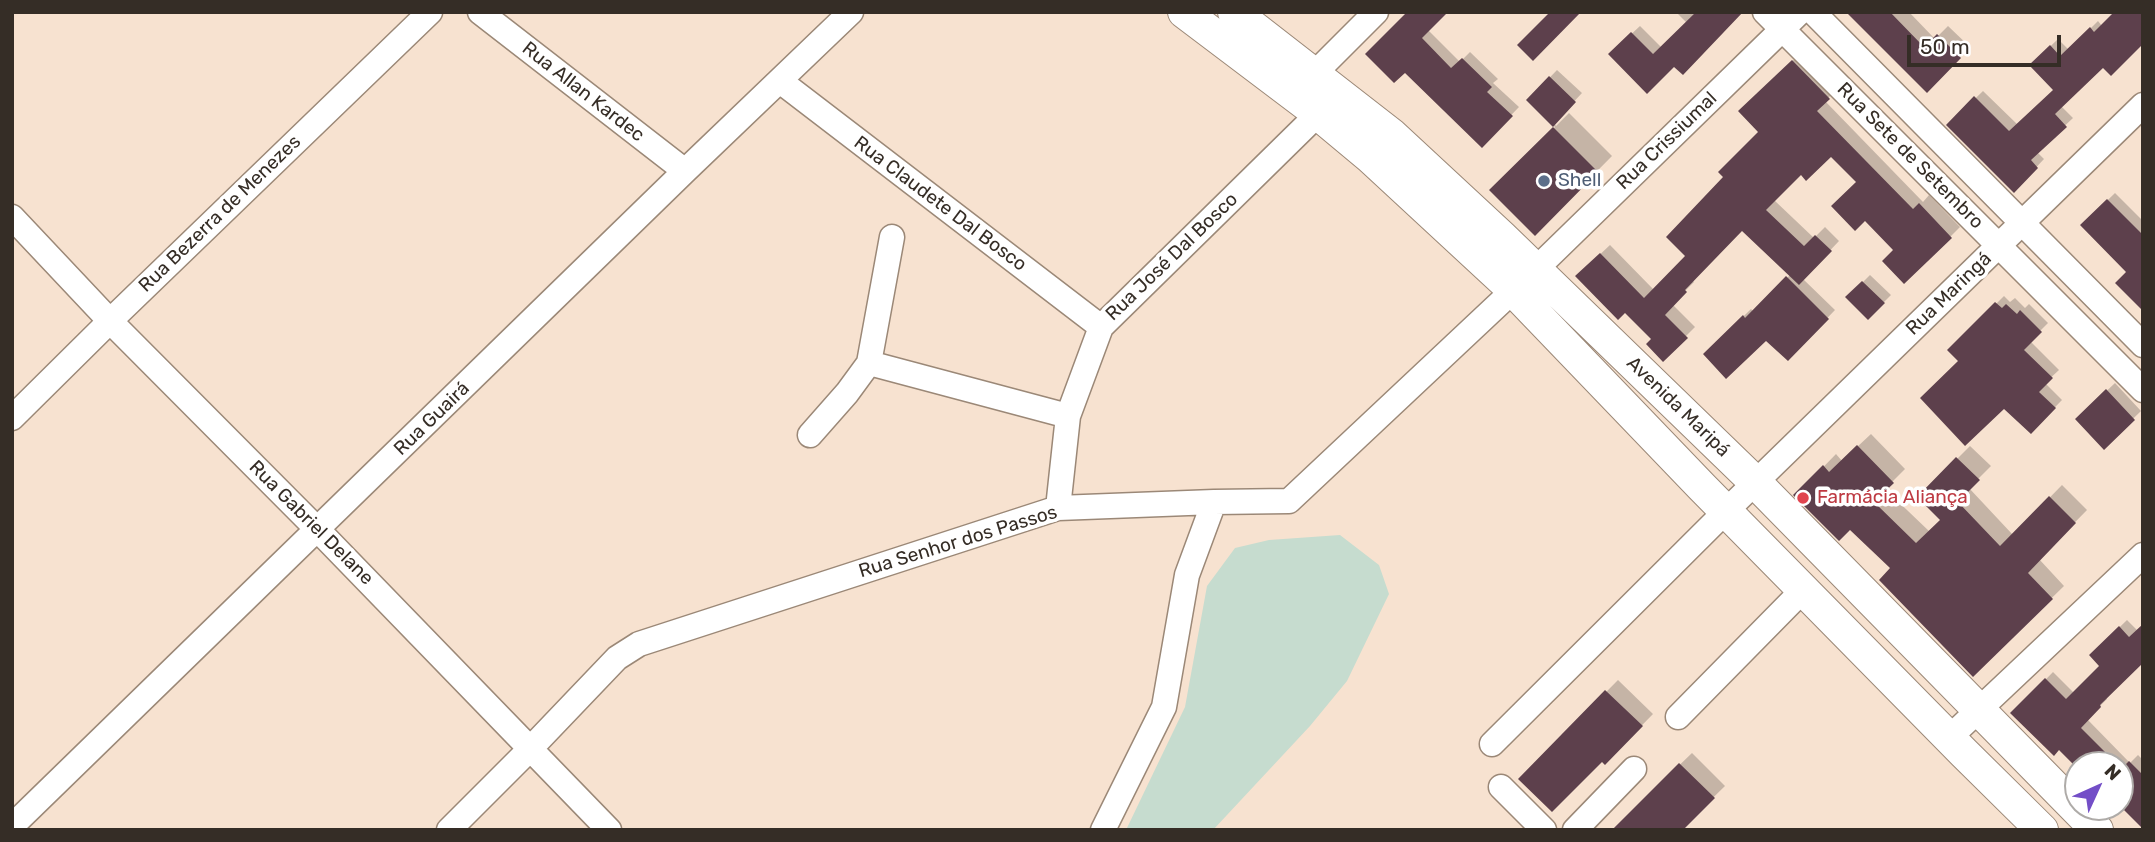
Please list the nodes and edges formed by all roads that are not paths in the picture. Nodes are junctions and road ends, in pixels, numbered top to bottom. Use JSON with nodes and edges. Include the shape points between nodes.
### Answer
{"nodes":[{"id":1,"x":430,"y":12,"type":"edge"},
{"id":2,"x":480,"y":12,"type":"edge"},
{"id":3,"x":851,"y":12,"type":"edge"},
{"id":4,"x":1184,"y":12,"type":"edge"},
{"id":5,"x":1234,"y":12,"type":"edge"},
{"id":6,"x":1376,"y":12,"type":"edge"},
{"id":7,"x":1800,"y":12,"type":"edge"},
{"id":8,"x":1813,"y":12,"type":"edge"},
{"id":9,"x":1774,"y":21,"type":"edge"},
{"id":10,"x":1293,"y":76,"type":"junction"},
{"id":11,"x":780,"y":81,"type":"junction"},
{"id":12,"x":1329,"y":104,"type":"junction"},
{"id":13,"x":2143,"y":105,"type":"edge"},
{"id":14,"x":685,"y":172,"type":"junction"},
{"id":15,"x":12,"y":217,"type":"edge"},
{"id":16,"x":2022,"y":223,"type":"junction"},
{"id":17,"x":892,"y":237,"type":"dead end"},
{"id":18,"x":1999,"y":245,"type":"junction"},
{"id":19,"x":1523,"y":280,"type":"junction"},
{"id":20,"x":110,"y":320,"type":"junction"},
{"id":21,"x":1101,"y":327,"type":"junction"},
{"id":22,"x":2143,"y":345,"type":"edge"},
{"id":23,"x":869,"y":363,"type":"junction"},
{"id":24,"x":2143,"y":390,"type":"edge"},
{"id":25,"x":1068,"y":416,"type":"junction"},
{"id":26,"x":12,"y":418,"type":"edge"},
{"id":27,"x":810,"y":435,"type":"dead end"},
{"id":28,"x":1755,"y":482,"type":"junction"},
{"id":29,"x":1214,"y":502,"type":"junction"},
{"id":30,"x":1058,"y":508,"type":"junction"},
{"id":31,"x":1726,"y":510,"type":"junction"},
{"id":32,"x":318,"y":530,"type":"junction"},
{"id":33,"x":2143,"y":555,"type":"edge"},
{"id":34,"x":1804,"y":589,"type":"junction"},
{"id":35,"x":1980,"y":711,"type":"junction"},
{"id":36,"x":1678,"y":717,"type":"dead end"},
{"id":37,"x":1949,"y":738,"type":"junction"},
{"id":38,"x":1492,"y":744,"type":"dead end"},
{"id":39,"x":531,"y":748,"type":"junction"},
{"id":40,"x":1634,"y":769,"type":"dead end"},
{"id":41,"x":1501,"y":787,"type":"dead end"},
{"id":42,"x":12,"y":826,"type":"edge"},
{"id":43,"x":449,"y":830,"type":"edge"},
{"id":44,"x":609,"y":830,"type":"edge"},
{"id":45,"x":1103,"y":830,"type":"edge"},
{"id":46,"x":1544,"y":830,"type":"edge"},
{"id":47,"x":1574,"y":830,"type":"edge"},
{"id":48,"x":2042,"y":830,"type":"edge"},
{"id":49,"x":2096,"y":830,"type":"edge"}],
"edges":[{"from":1,"to":20,"type":"street","name":"Rua Bezerra de Menezes"},
{"from":2,"to":14,"type":"street","name":"Rua Allan Kardec"},
{"from":3,"to":11,"type":"street","name":"Rua Guairá"},
{"from":4,"to":10,"type":"main road","name":"Avenida Maripá"},
{"from":5,"to":10,"type":"main road","name":"Avenida Maripá"},
{"from":6,"to":10,"type":"street"},
{"from":7,"to":9,"type":"street","name":"Rua Crissiumal"},
{"from":8,"to":16,"type":"street","name":"Rua Sete de Setembro"},
{"from":9,"to":18,"type":"street","name":"Rua Sete de Setembro"},
{"from":9,"to":19,"type":"street","name":"Rua Crissiumal"},
{"from":10,"to":12,"type":"main road","name":"Avenida Maripá"},
{"from":11,"to":14,"type":"street","name":"Rua Guairá"},
{"from":11,"to":21,"type":"street","name":"Rua Claudete Dal Bosco"},
{"from":12,"to":19,"type":"main road","name":"Avenida Maripá","via":[[1371,158]]},
{"from":12,"to":21,"type":"street","name":"Rua José Dal Bosco"},
{"from":13,"to":16,"type":"street","name":"Rua Maringá"},
{"from":14,"to":32,"type":"street","name":"Rua Guairá"},
{"from":15,"to":20,"type":"street","name":"Rua Gabriel Delane"},
{"from":16,"to":18,"type":"street","name":"Rua Maringá"},
{"from":16,"to":22,"type":"street","name":"Rua Sete de Setembro"},
{"from":17,"to":23,"type":"street"},
{"from":18,"to":24,"type":"street","name":"Rua Sete de Setembro"},
{"from":18,"to":28,"type":"street","name":"Rua Maringá"},
{"from":19,"to":28,"type":"main road","name":"Avenida Maripá"},
{"from":19,"to":29,"type":"street","name":"Rua Senhor dos Passos","via":[[1289,501]]},
{"from":19,"to":31,"type":"main road","name":"Avenida Maripá"},
{"from":20,"to":26,"type":"street","name":"Rua Bezerra de Menezes"},
{"from":20,"to":32,"type":"street","name":"Rua Gabriel Delane"},
{"from":21,"to":25,"type":"street","name":"Rua José Dal Bosco"},
{"from":23,"to":25,"type":"street"},
{"from":23,"to":27,"type":"street"},
{"from":25,"to":30,"type":"street","name":"Rua José Dal Bosco"},
{"from":28,"to":31,"type":"main road","via":[[1741,480],[1730,491]]},
{"from":28,"to":35,"type":"main road","name":"Avenida Maripá"},
{"from":29,"to":30,"type":"street","name":"Rua Senhor dos Passos"},
{"from":29,"to":45,"type":"street","via":[[1187,575],[1164,707]]},
{"from":30,"to":39,"type":"street","name":"Rua Senhor dos Passos","via":[[639,644],[617,658]]},
{"from":31,"to":34,"type":"main road","name":"Avenida Maripá"},
{"from":31,"to":38,"type":"street"},
{"from":32,"to":39,"type":"street","name":"Rua Gabriel Delane"},
{"from":32,"to":42,"type":"street","name":"Rua Guairá"},
{"from":33,"to":35,"type":"street"},
{"from":34,"to":36,"type":"street"},
{"from":34,"to":37,"type":"main road","name":"Avenida Maripá"},
{"from":35,"to":37,"type":"main road","via":[[1965,710]]},
{"from":35,"to":49,"type":"main road","name":"Avenida Maripá"},
{"from":37,"to":48,"type":"main road","name":"Avenida Maripá"},
{"from":39,"to":43,"type":"street","name":"Rua Senhor dos Passos"},
{"from":39,"to":44,"type":"street","name":"Rua Gabriel Delane"},
{"from":40,"to":47,"type":"street"},
{"from":41,"to":46,"type":"street"}]}
